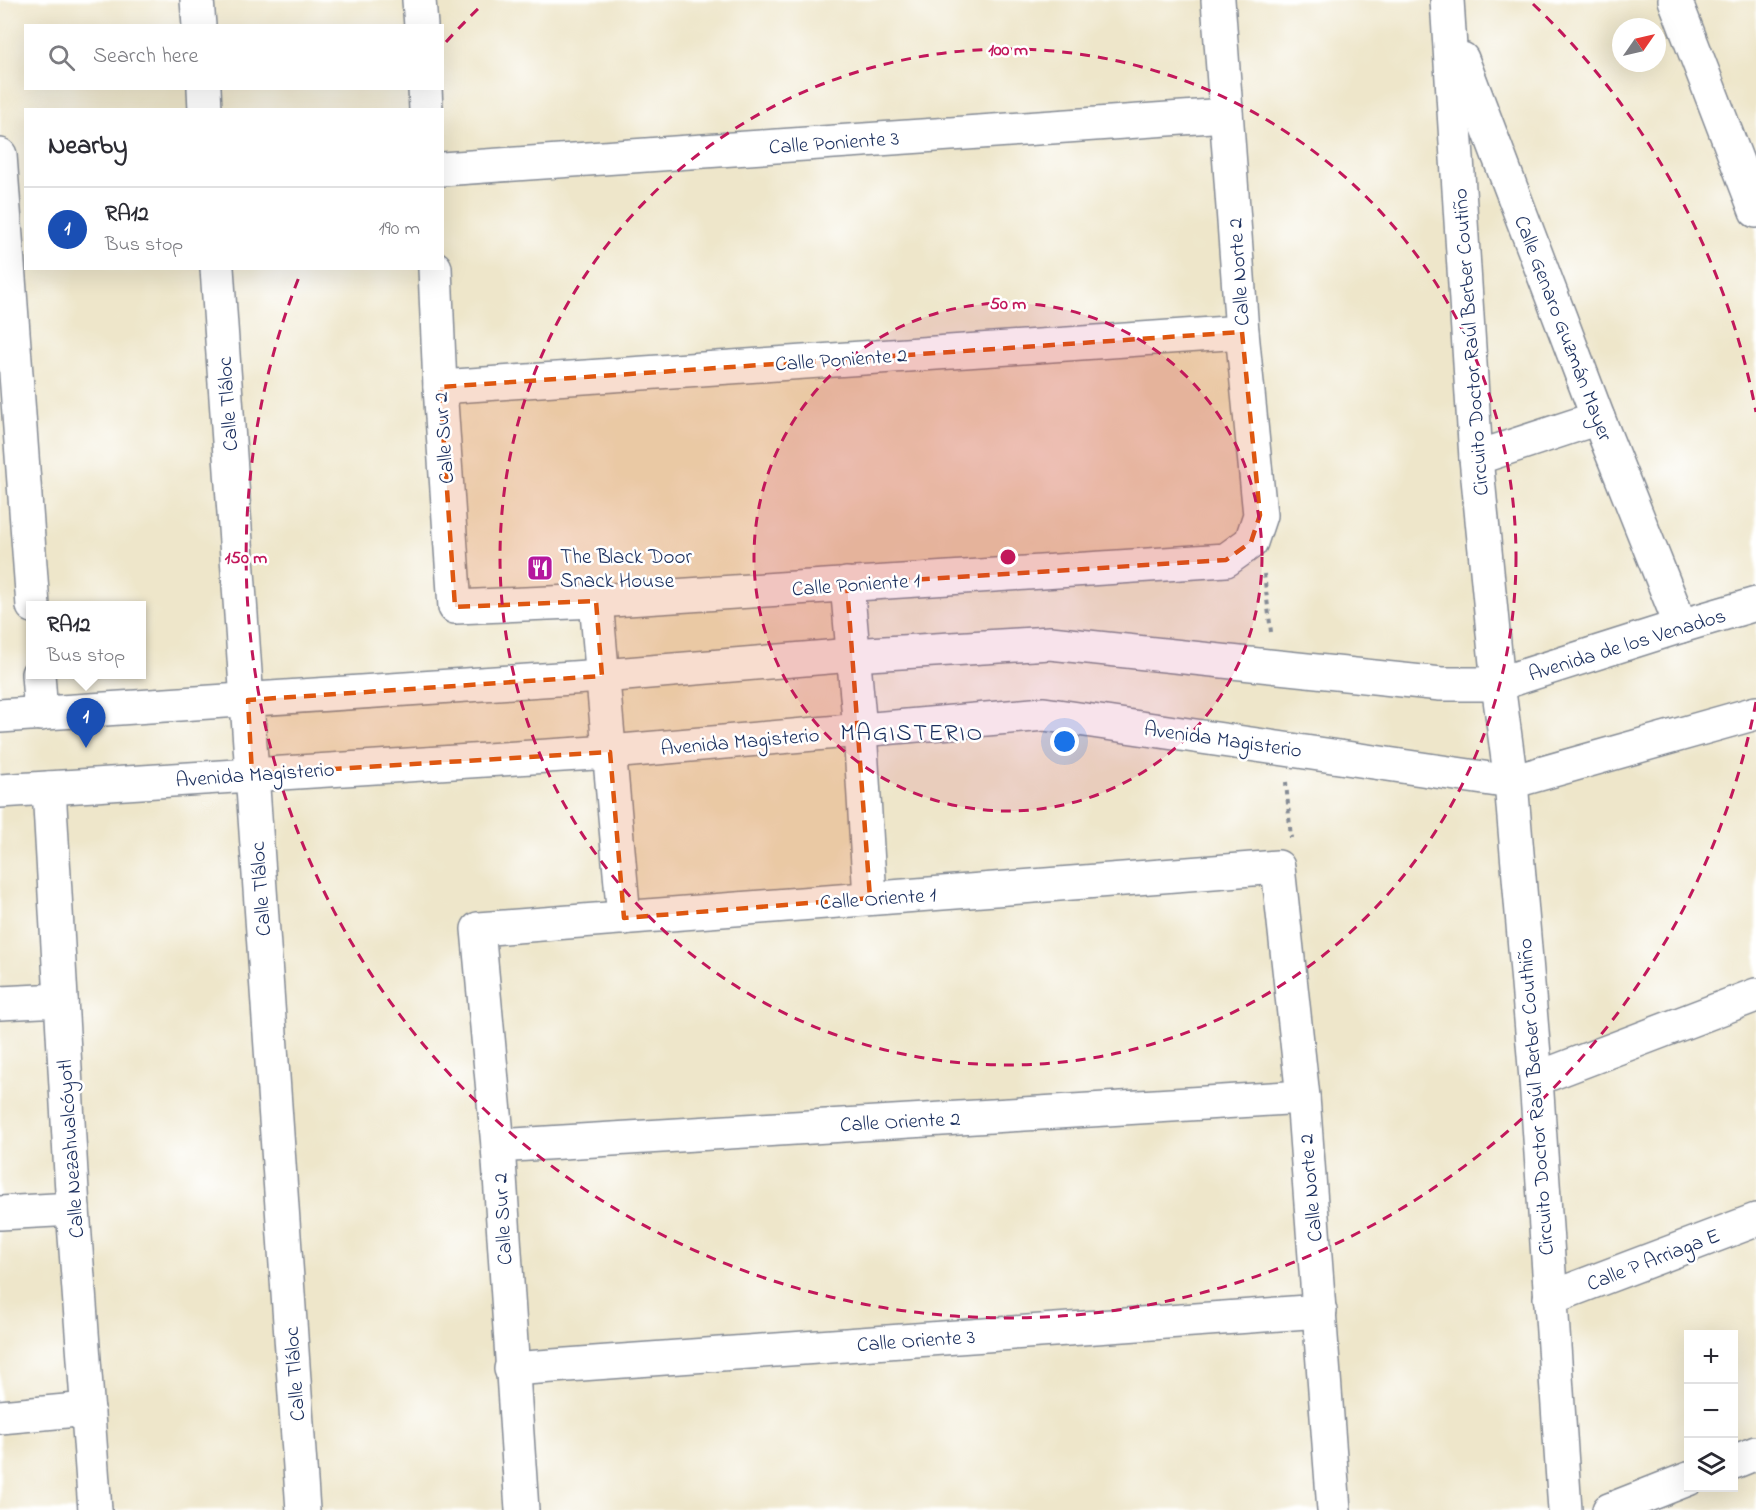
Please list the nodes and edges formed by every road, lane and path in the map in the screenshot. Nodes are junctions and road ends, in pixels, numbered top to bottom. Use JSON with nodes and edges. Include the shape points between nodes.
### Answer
{"nodes":[{"id":1,"x":197,"y":0,"type":"edge"},
{"id":2,"x":419,"y":0,"type":"edge"},
{"id":3,"x":1218,"y":0,"type":"edge"},
{"id":4,"x":1675,"y":0,"type":"edge"},
{"id":5,"x":1449,"y":15,"type":"edge"},
{"id":6,"x":199,"y":24,"type":"edge"},
{"id":7,"x":421,"y":24,"type":"edge"},
{"id":8,"x":204,"y":90,"type":"edge"},
{"id":9,"x":425,"y":90,"type":"edge"},
{"id":10,"x":205,"y":108,"type":"edge"},
{"id":11,"x":426,"y":108,"type":"edge"},
{"id":12,"x":1226,"y":115,"type":"junction"},
{"id":13,"x":0,"y":155,"type":"edge"},
{"id":14,"x":444,"y":169,"type":"edge"},
{"id":15,"x":1756,"y":211,"type":"edge"},
{"id":16,"x":217,"y":270,"type":"edge"},
{"id":17,"x":435,"y":270,"type":"edge"},
{"id":18,"x":1242,"y":332,"type":"junction"},
{"id":19,"x":440,"y":387,"type":"junction"},
{"id":20,"x":1598,"y":418,"type":"junction"},
{"id":21,"x":1476,"y":458,"type":"junction"},
{"id":22,"x":1251,"y":542,"type":"junction"},
{"id":23,"x":846,"y":584,"type":"junction"},
{"id":24,"x":33,"y":601,"type":"edge"},
{"id":25,"x":596,"y":601,"type":"junction"},
{"id":26,"x":1756,"y":604,"type":"edge"},
{"id":27,"x":455,"y":607,"type":"joint"},
{"id":28,"x":1681,"y":626,"type":"junction"},
{"id":29,"x":852,"y":655,"type":"junction"},
{"id":30,"x":1274,"y":668,"type":"junction"},
{"id":31,"x":602,"y":676,"type":"junction"},
{"id":32,"x":38,"y":679,"type":"edge"},
{"id":33,"x":1498,"y":684,"type":"junction"},
{"id":34,"x":248,"y":700,"type":"junction"},
{"id":35,"x":1756,"y":713,"type":"edge"},
{"id":36,"x":41,"y":714,"type":"junction"},
{"id":37,"x":0,"y":716,"type":"edge"},
{"id":38,"x":860,"y":730,"type":"junction"},
{"id":39,"x":1282,"y":747,"type":"junction"},
{"id":40,"x":610,"y":752,"type":"junction"},
{"id":41,"x":252,"y":774,"type":"junction"},
{"id":42,"x":1511,"y":782,"type":"junction"},
{"id":43,"x":49,"y":788,"type":"junction"},
{"id":44,"x":0,"y":791,"type":"edge"},
{"id":45,"x":1285,"y":857,"type":"junction"},
{"id":46,"x":870,"y":898,"type":"junction"},
{"id":47,"x":624,"y":918,"type":"junction"},
{"id":48,"x":478,"y":929,"type":"joint"},
{"id":49,"x":1756,"y":995,"type":"edge"},
{"id":50,"x":61,"y":1000,"type":"junction"},
{"id":51,"x":0,"y":1003,"type":"edge"},
{"id":52,"x":1536,"y":1079,"type":"junction"},
{"id":53,"x":1303,"y":1097,"type":"junction"},
{"id":54,"x":498,"y":1146,"type":"junction"},
{"id":55,"x":74,"y":1209,"type":"junction"},
{"id":56,"x":0,"y":1213,"type":"edge"},
{"id":57,"x":1756,"y":1220,"type":"edge"},
{"id":58,"x":1550,"y":1298,"type":"junction"},
{"id":59,"x":1320,"y":1311,"type":"junction"},
{"id":60,"x":511,"y":1369,"type":"junction"},
{"id":61,"x":88,"y":1409,"type":"junction"},
{"id":62,"x":0,"y":1417,"type":"edge"},
{"id":63,"x":1756,"y":1453,"type":"edge"},
{"id":64,"x":1738,"y":1460,"type":"edge"},
{"id":65,"x":1684,"y":1481,"type":"edge"},
{"id":66,"x":95,"y":1510,"type":"edge"},
{"id":67,"x":303,"y":1510,"type":"edge"},
{"id":68,"x":522,"y":1510,"type":"edge"},
{"id":69,"x":1334,"y":1510,"type":"edge"},
{"id":70,"x":1565,"y":1510,"type":"edge"},
{"id":71,"x":1609,"y":1510,"type":"edge"}],
"edges":[{"from":1,"to":6,"type":"street"},
{"from":2,"to":7,"type":"street"},
{"from":3,"to":12,"type":"street","name":"Calle Norte 2"},
{"from":4,"to":15,"type":"street"},
{"from":5,"to":20,"type":"street","name":"Calle Genaro Guzmán Mayer"},
{"from":5,"to":21,"type":"street","name":"Circuito Doctor Raúl Berber Coutiño"},
{"from":8,"to":10,"type":"street"},
{"from":9,"to":11,"type":"street"},
{"from":12,"to":14,"type":"street","name":"Calle Poniente 3"},
{"from":12,"to":18,"type":"street","name":"Calle Norte 2"},
{"from":13,"to":24,"type":"street"},
{"from":16,"to":34,"type":"street","name":"Calle Tláloc"},
{"from":17,"to":19,"type":"street","name":"Calle Sur 2"},
{"from":18,"to":19,"type":"street","name":"Calle Poniente 2"},
{"from":18,"to":22,"type":"street","name":"Calle Norte 2","via":[[1260,515]]},
{"from":19,"to":27,"type":"street","name":"Calle Sur 2"},
{"from":20,"to":21,"type":"street"},
{"from":20,"to":28,"type":"street","name":"Calle Genaro Guzmán Mayer"},
{"from":21,"to":33,"type":"street","name":"Circuito Doctor Raúl Berber Coutiño"},
{"from":22,"to":23,"type":"street","name":"Calle Poniente 1","via":[[1226,560]]},
{"from":22,"to":30,"type":"path","via":[[1265,578]]},
{"from":23,"to":25,"type":"street","name":"Calle Poniente 1"},
{"from":23,"to":29,"type":"street"},
{"from":25,"to":27,"type":"street","name":"Calle Poniente 1"},
{"from":25,"to":31,"type":"street"},
{"from":26,"to":28,"type":"street","name":"Avenida de los Venados"},
{"from":28,"to":33,"type":"street","name":"Avenida de los Venados"},
{"from":29,"to":30,"type":"street","via":[[1050,643]]},
{"from":29,"to":31,"type":"street"},
{"from":29,"to":38,"type":"street"},
{"from":30,"to":33,"type":"street","via":[[1441,684]]},
{"from":31,"to":34,"type":"street"},
{"from":31,"to":40,"type":"street"},
{"from":32,"to":36,"type":"street"},
{"from":33,"to":42,"type":"street","name":"Circuito Doctor Raúl Berber Couthiño"},
{"from":34,"to":36,"type":"street"},
{"from":34,"to":41,"type":"street","name":"Calle Tláloc"},
{"from":35,"to":42,"type":"street"},
{"from":36,"to":37,"type":"street"},
{"from":38,"to":39,"type":"street","name":"Avenida Magisterio","via":[[1044,714]]},
{"from":38,"to":40,"type":"street","name":"Avenida Magisterio"},
{"from":38,"to":46,"type":"street"},
{"from":39,"to":42,"type":"street","name":"Avenida Magisterio"},
{"from":39,"to":45,"type":"path"},
{"from":40,"to":41,"type":"street","name":"Avenida Magisterio"},
{"from":40,"to":47,"type":"street"},
{"from":41,"to":43,"type":"street","name":"Avenida Magisterio"},
{"from":41,"to":67,"type":"street","name":"Calle Tláloc"},
{"from":42,"to":52,"type":"street","name":"Circuito Doctor Raúl Berber Couthiño"},
{"from":43,"to":44,"type":"street","name":"Avenida Magisterio"},
{"from":43,"to":50,"type":"street","name":"Calle Nezahualcóyotl"},
{"from":45,"to":46,"type":"street","name":"Calle Oriente 1"},
{"from":45,"to":53,"type":"street","name":"Calle Norte 2"},
{"from":46,"to":47,"type":"street","name":"Calle Oriente 1"},
{"from":47,"to":48,"type":"street","name":"Calle Oriente 1"},
{"from":48,"to":54,"type":"street","name":"Calle Sur 2"},
{"from":49,"to":52,"type":"street"},
{"from":50,"to":51,"type":"street"},
{"from":50,"to":55,"type":"street","name":"Calle Nezahualcóyotl"},
{"from":52,"to":58,"type":"street","name":"Circuito Doctor Raúl Berber Couthiño"},
{"from":53,"to":54,"type":"street","name":"Calle Oriente 2"},
{"from":53,"to":59,"type":"street","name":"Calle Norte 2"},
{"from":54,"to":60,"type":"street","name":"Calle Sur 2"},
{"from":55,"to":56,"type":"street"},
{"from":55,"to":61,"type":"street","name":"Calle Nezahualcóyotl"},
{"from":57,"to":58,"type":"street","name":"Calle P Arriaga E"},
{"from":58,"to":70,"type":"street","name":"Circuito Doctor Raúl Berber Couthiño"},
{"from":59,"to":60,"type":"street","name":"Calle Oriente 3"},
{"from":59,"to":69,"type":"street","name":"Calle Norte 2"},
{"from":60,"to":68,"type":"street","name":"Calle Sur 2"},
{"from":61,"to":62,"type":"street"},
{"from":61,"to":66,"type":"street","name":"Calle Nezahualcóyotl"},
{"from":63,"to":64,"type":"street"},
{"from":65,"to":71,"type":"street"}]}
